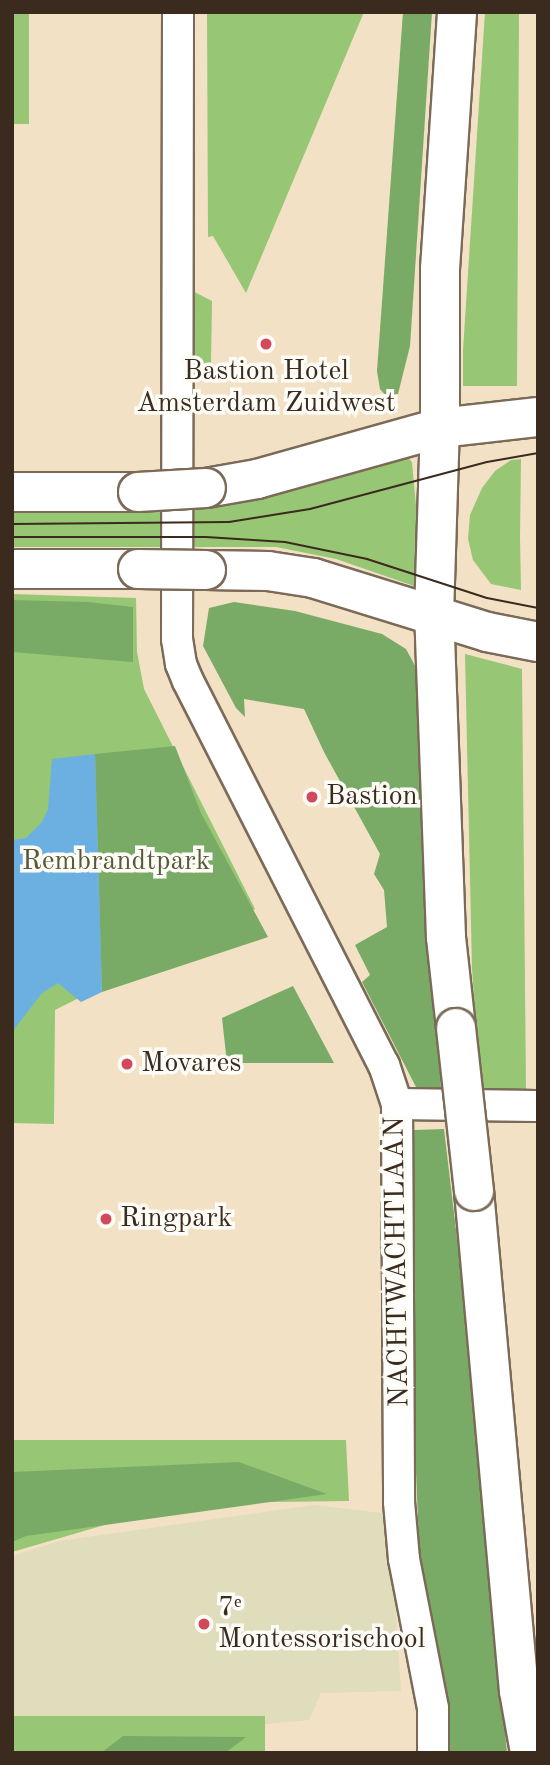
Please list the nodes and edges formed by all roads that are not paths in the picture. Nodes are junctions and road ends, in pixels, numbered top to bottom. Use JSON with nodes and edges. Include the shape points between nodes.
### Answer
{"nodes":[{"id":1,"x":178,"y":12,"type":"edge"},
{"id":2,"x":457,"y":12,"type":"edge"},
{"id":3,"x":538,"y":417,"type":"edge"},
{"id":4,"x":440,"y":428,"type":"junction"},
{"id":5,"x":12,"y":492,"type":"edge"},
{"id":6,"x":12,"y":569,"type":"edge"},
{"id":7,"x":434,"y":615,"type":"junction"},
{"id":8,"x":538,"y":642,"type":"edge"},
{"id":9,"x":397,"y":1104,"type":"junction"},
{"id":10,"x":538,"y":1106,"type":"edge"},
{"id":11,"x":433,"y":1753,"type":"edge"},
{"id":12,"x":530,"y":1753,"type":"edge"}],
"edges":[{"from":1,"to":9,"type":"street","name":"NACHTWACHTLAAN","via":[[176,608],[181,664],[384,1065]]},
{"from":2,"to":4,"type":"main road","via":[[440,269]]},
{"from":3,"to":4,"type":"main road"},
{"from":4,"to":5,"type":"main road","bridge":true,"via":[[257,479],[206,488]]},
{"from":4,"to":7,"type":"main road"},
{"from":6,"to":7,"type":"main road","bridge":true,"via":[[268,571],[313,578]]},
{"from":7,"to":8,"type":"main road"},
{"from":7,"to":12,"type":"main road","bridge":true,"via":[[446,937],[519,1691]]},
{"from":9,"to":10,"type":"street"},
{"from":9,"to":11,"type":"street","name":"NACHTWACHTLAAN","via":[[399,1502],[404,1559],[433,1708]]}]}
